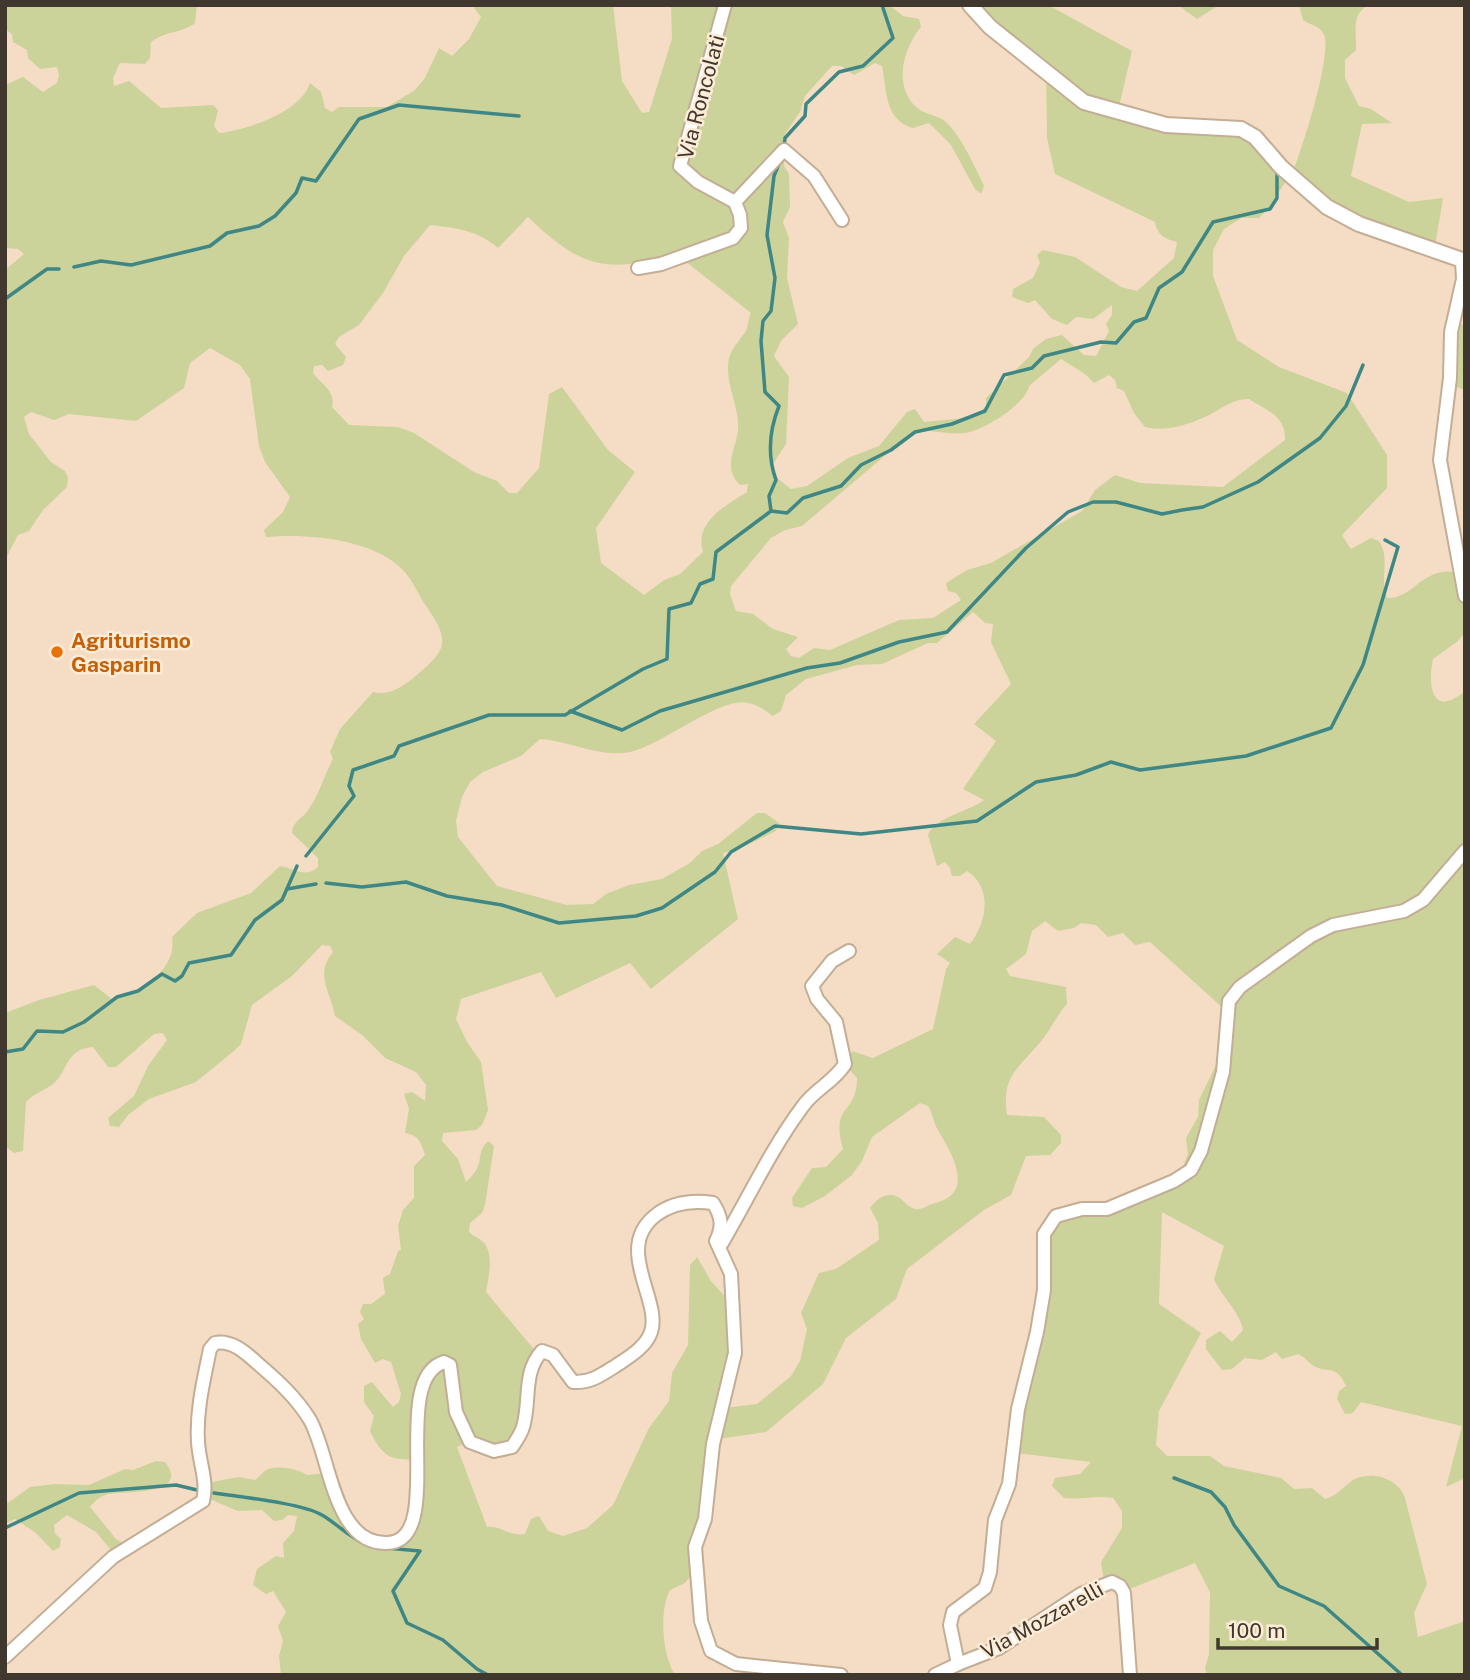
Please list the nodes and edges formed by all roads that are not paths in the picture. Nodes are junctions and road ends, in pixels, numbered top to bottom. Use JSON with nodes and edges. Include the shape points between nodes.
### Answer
{"nodes":[{"id":1,"x":725,"y":5,"type":"edge"},
{"id":2,"x":970,"y":5,"type":"edge"},
{"id":3,"x":735,"y":202,"type":"junction"},
{"id":4,"x":842,"y":220,"type":"dead end"},
{"id":5,"x":1463,"y":261,"type":"edge"},
{"id":6,"x":638,"y":268,"type":"dead end"},
{"id":7,"x":1465,"y":596,"type":"edge"},
{"id":8,"x":1465,"y":851,"type":"edge"},
{"id":9,"x":849,"y":951,"type":"dead end"},
{"id":10,"x":718,"y":1250,"type":"junction"},
{"id":11,"x":5,"y":1657,"type":"edge"},
{"id":12,"x":958,"y":1664,"type":"junction"},
{"id":13,"x":841,"y":1675,"type":"edge"},
{"id":14,"x":935,"y":1675,"type":"edge"},
{"id":15,"x":1130,"y":1675,"type":"edge"}],
"edges":[{"from":1,"to":3,"type":"street","name":"Via Roncolati","via":[[680,166],[698,183]]},
{"from":2,"to":5,"type":"street","via":[[990,27],[1084,102],[1166,125],[1241,129],[1327,207],[1359,224]]},
{"from":3,"to":4,"type":"street","via":[[784,150],[814,176]]},
{"from":3,"to":6,"type":"street","via":[[740,228],[733,238]]},
{"from":5,"to":7,"type":"street","via":[[1451,332],[1440,460]]},
{"from":8,"to":12,"type":"street","via":[[1423,900],[1404,911],[1333,925],[1240,987],[1230,1001],[1223,1072],[1201,1151],[1191,1170],[1107,1209],[1056,1216],[1044,1234],[1044,1290],[1018,1409],[1009,1484],[995,1520],[990,1572],[985,1588],[953,1612],[950,1625]]},
{"from":9,"to":10,"type":"street","via":[[832,961],[812,986],[836,1022],[845,1064],[836,1078],[805,1102],[779,1140]]},
{"from":10,"to":11,"type":"street","via":[[716,1241],[722,1228],[713,1203],[680,1203],[649,1221],[640,1235],[640,1271],[652,1332],[636,1353],[588,1383],[573,1382],[553,1355],[542,1351],[533,1361],[523,1428],[512,1447],[494,1451],[470,1442],[456,1412],[450,1364],[435,1365],[425,1376],[417,1417],[415,1517],[405,1534],[385,1544],[356,1533],[339,1506],[310,1421],[283,1385],[245,1352],[224,1341],[215,1343],[200,1405],[203,1501],[113,1557]]},
{"from":10,"to":13,"type":"street","via":[[731,1275],[735,1353],[713,1444],[705,1519],[695,1547],[701,1621],[711,1651],[736,1664]]},
{"from":12,"to":14,"type":"street"},
{"from":12,"to":15,"type":"street","name":"Via Mozzarelli","via":[[999,1648],[1080,1594],[1112,1582],[1124,1593]]}]}
